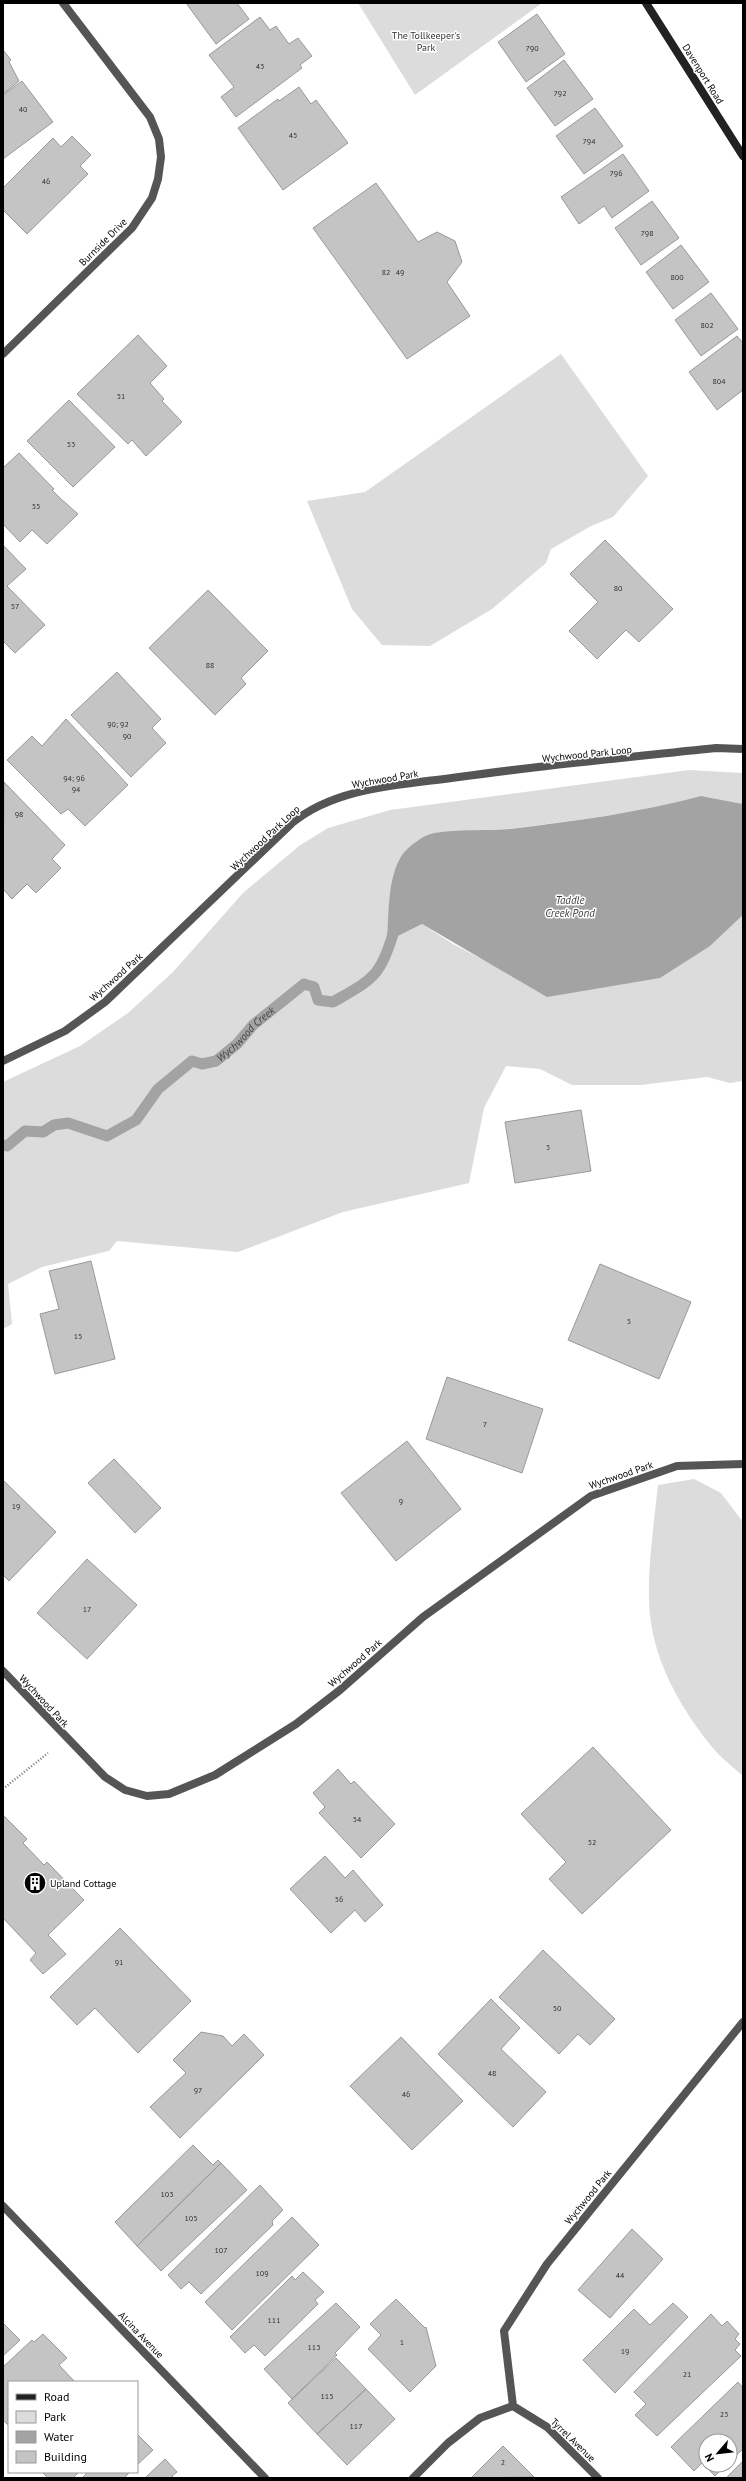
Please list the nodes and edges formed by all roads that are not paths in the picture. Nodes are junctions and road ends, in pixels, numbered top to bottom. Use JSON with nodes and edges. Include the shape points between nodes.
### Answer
{"nodes":[{"id":1,"x":63,"y":3,"type":"edge"},
{"id":2,"x":646,"y":3,"type":"edge"},
{"id":3,"x":743,"y":156,"type":"edge"},
{"id":4,"x":3,"y":354,"type":"edge"},
{"id":5,"x":743,"y":749,"type":"edge"},
{"id":6,"x":3,"y":1061,"type":"edge"},
{"id":7,"x":743,"y":1464,"type":"edge"},
{"id":8,"x":3,"y":1671,"type":"edge"},
{"id":9,"x":743,"y":2022,"type":"edge"},
{"id":10,"x":3,"y":2206,"type":"edge"},
{"id":11,"x":513,"y":2406,"type":"junction"},
{"id":12,"x":265,"y":2478,"type":"edge"},
{"id":13,"x":413,"y":2478,"type":"edge"},
{"id":14,"x":598,"y":2478,"type":"edge"}],
"edges":[{"from":1,"to":4,"type":"street","name":"Burnside Drive","via":[[150,117],[160,145],[158,179],[152,198],[132,228]]},
{"from":2,"to":3,"type":"street","name":"Davenport Road"},
{"from":5,"to":6,"type":"street","name":"Wychwood Park","via":[[716,748],[506,771],[365,791],[328,801],[308,810],[292,823],[105,1002],[65,1031]]},
{"from":7,"to":8,"type":"street","name":"Wychwood Park","via":[[677,1466],[591,1496],[423,1617],[340,1690],[296,1724],[215,1774],[169,1794],[147,1796],[124,1790],[105,1777]]},
{"from":9,"to":11,"type":"street","name":"Wychwood Park","via":[[547,2264],[504,2331]]},
{"from":10,"to":12,"type":"street","name":"Alcina Avenue"},
{"from":11,"to":13,"type":"street","via":[[480,2418],[448,2443]]},
{"from":11,"to":14,"type":"street","name":"Tyrrel Avenue","via":[[547,2427]]}]}
